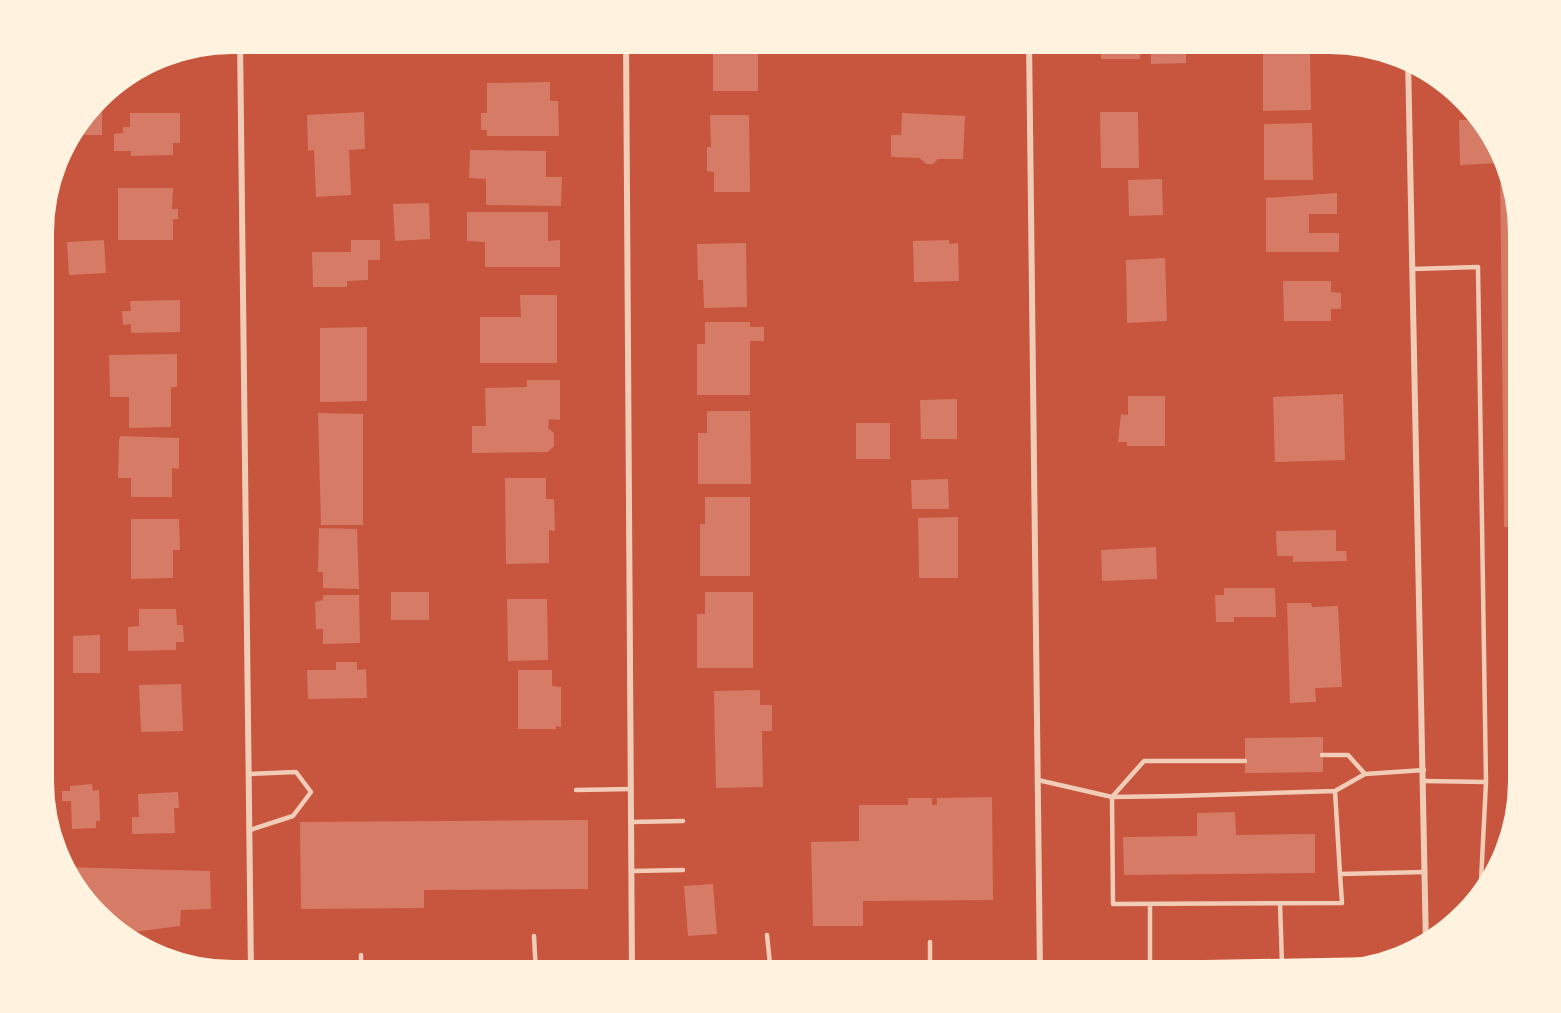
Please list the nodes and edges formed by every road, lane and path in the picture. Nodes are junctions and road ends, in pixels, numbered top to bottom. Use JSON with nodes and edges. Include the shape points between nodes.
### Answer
{"nodes":[{"id":1,"x":240,"y":50,"type":"edge"},
{"id":2,"x":626,"y":50,"type":"edge"},
{"id":3,"x":1029,"y":50,"type":"edge"},
{"id":4,"x":1408,"y":67,"type":"edge"},
{"id":5,"x":1413,"y":269,"type":"junction"},
{"id":6,"x":1323,"y":755,"type":"dead end"},
{"id":7,"x":1245,"y":761,"type":"dead end"},
{"id":8,"x":1424,"y":770,"type":"junction"},
{"id":9,"x":249,"y":774,"type":"junction"},
{"id":10,"x":1365,"y":774,"type":"junction"},
{"id":11,"x":1038,"y":780,"type":"junction"},
{"id":12,"x":1424,"y":781,"type":"junction"},
{"id":13,"x":1486,"y":782,"type":"junction"},
{"id":14,"x":631,"y":789,"type":"junction"},
{"id":15,"x":576,"y":790,"type":"dead end"},
{"id":16,"x":1335,"y":791,"type":"junction"},
{"id":17,"x":1113,"y":797,"type":"junction"},
{"id":18,"x":683,"y":821,"type":"dead end"},
{"id":19,"x":632,"y":822,"type":"junction"},
{"id":20,"x":250,"y":830,"type":"junction"},
{"id":21,"x":683,"y":870,"type":"dead end"},
{"id":22,"x":632,"y":871,"type":"junction"},
{"id":23,"x":1425,"y":872,"type":"junction"},
{"id":24,"x":1340,"y":874,"type":"junction"},
{"id":25,"x":1482,"y":881,"type":"edge"},
{"id":26,"x":1280,"y":903,"type":"junction"},
{"id":27,"x":1150,"y":904,"type":"junction"},
{"id":28,"x":767,"y":935,"type":"dead end"},
{"id":29,"x":1426,"y":935,"type":"edge"},
{"id":30,"x":534,"y":936,"type":"dead end"},
{"id":31,"x":930,"y":942,"type":"dead end"},
{"id":32,"x":361,"y":955,"type":"dead end"},
{"id":33,"x":930,"y":963,"type":"edge"},
{"id":34,"x":1040,"y":963,"type":"edge"},
{"id":35,"x":1150,"y":963,"type":"edge"},
{"id":36,"x":251,"y":964,"type":"edge"},
{"id":37,"x":361,"y":964,"type":"edge"},
{"id":38,"x":535,"y":964,"type":"edge"},
{"id":39,"x":632,"y":964,"type":"edge"},
{"id":40,"x":770,"y":964,"type":"edge"},
{"id":41,"x":1282,"y":964,"type":"edge"}],
"edges":[{"from":1,"to":9,"type":"street"},
{"from":2,"to":14,"type":"street"},
{"from":3,"to":11,"type":"street"},
{"from":4,"to":5,"type":"street"},
{"from":5,"to":8,"type":"street"},
{"from":5,"to":13,"type":"lane","via":[[1478,267]]},
{"from":6,"to":10,"type":"lane","via":[[1348,755]]},
{"from":7,"to":17,"type":"lane","via":[[1144,761]]},
{"from":8,"to":10,"type":"lane"},
{"from":8,"to":12,"type":"street"},
{"from":9,"to":20,"type":"street"},
{"from":9,"to":20,"type":"lane","via":[[296,772],[311,792],[293,816]]},
{"from":10,"to":16,"type":"lane"},
{"from":11,"to":17,"type":"lane"},
{"from":11,"to":34,"type":"street"},
{"from":12,"to":13,"type":"lane"},
{"from":12,"to":23,"type":"street"},
{"from":13,"to":25,"type":"lane"},
{"from":14,"to":15,"type":"lane"},
{"from":14,"to":19,"type":"street"},
{"from":16,"to":17,"type":"lane"},
{"from":16,"to":24,"type":"lane"},
{"from":17,"to":27,"type":"lane","via":[[1113,904]]},
{"from":18,"to":19,"type":"lane"},
{"from":19,"to":22,"type":"street"},
{"from":20,"to":36,"type":"street"},
{"from":21,"to":22,"type":"lane"},
{"from":22,"to":39,"type":"street"},
{"from":23,"to":24,"type":"lane"},
{"from":23,"to":29,"type":"street"},
{"from":24,"to":26,"type":"lane","via":[[1342,903]]},
{"from":26,"to":27,"type":"lane"},
{"from":26,"to":41,"type":"lane"},
{"from":27,"to":35,"type":"lane"},
{"from":28,"to":40,"type":"lane"},
{"from":30,"to":38,"type":"lane"},
{"from":31,"to":33,"type":"lane"},
{"from":32,"to":37,"type":"lane"}]}
